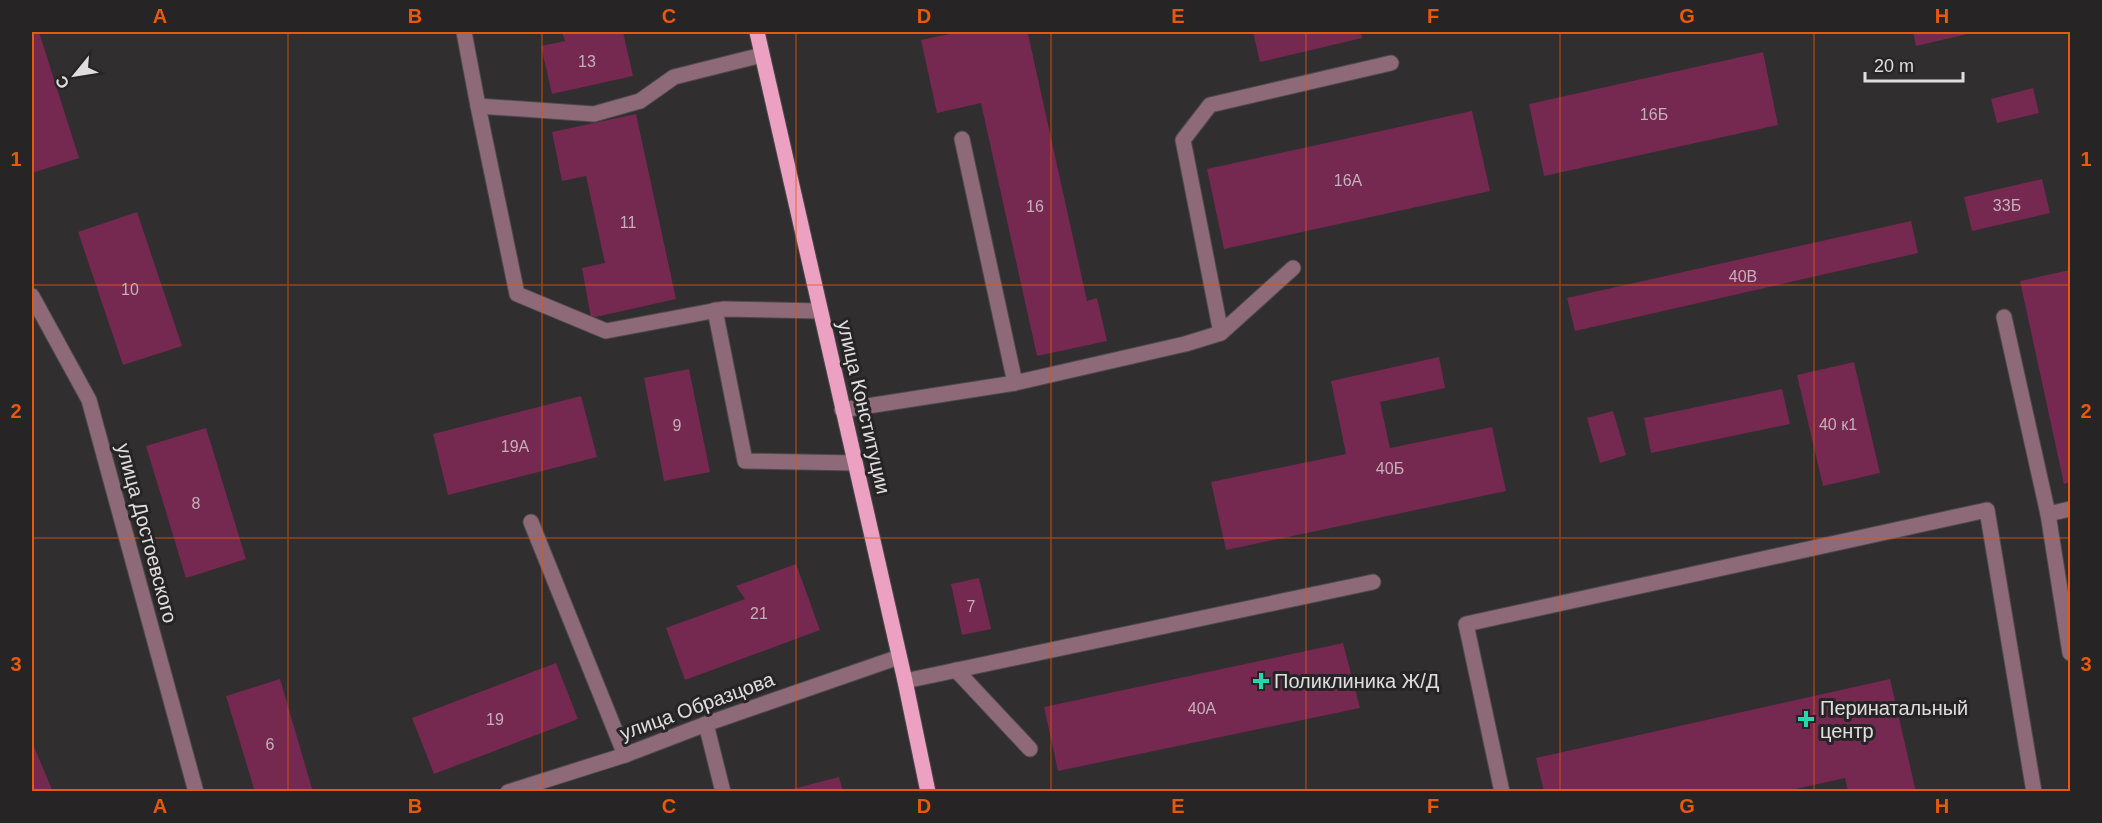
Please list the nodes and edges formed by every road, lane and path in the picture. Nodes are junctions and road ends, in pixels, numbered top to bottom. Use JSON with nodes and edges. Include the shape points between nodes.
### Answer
{"nodes":[{"id":1,"x":464,"y":32,"type":"edge"},
{"id":2,"x":757,"y":32,"type":"edge"},
{"id":3,"x":762,"y":54,"type":"junction"},
{"id":4,"x":1391,"y":63,"type":"dead end"},
{"id":5,"x":478,"y":106,"type":"junction"},
{"id":6,"x":962,"y":139,"type":"dead end"},
{"id":7,"x":1293,"y":268,"type":"dead end"},
{"id":8,"x":32,"y":296,"type":"edge"},
{"id":9,"x":715,"y":310,"type":"junction"},
{"id":10,"x":820,"y":311,"type":"junction"},
{"id":11,"x":2004,"y":317,"type":"dead end"},
{"id":12,"x":1221,"y":333,"type":"junction"},
{"id":13,"x":1015,"y":383,"type":"junction"},
{"id":14,"x":842,"y":410,"type":"junction"},
{"id":15,"x":855,"y":463,"type":"junction"},
{"id":16,"x":2070,"y":509,"type":"edge"},
{"id":17,"x":2048,"y":514,"type":"junction"},
{"id":18,"x":531,"y":522,"type":"dead end"},
{"id":19,"x":1374,"y":582,"type":"dead end"},
{"id":20,"x":2070,"y":653,"type":"edge"},
{"id":21,"x":899,"y":657,"type":"junction"},
{"id":22,"x":956,"y":670,"type":"junction"},
{"id":23,"x":905,"y":681,"type":"junction"},
{"id":24,"x":706,"y":724,"type":"junction"},
{"id":25,"x":1030,"y":749,"type":"dead end"},
{"id":26,"x":625,"y":755,"type":"junction"},
{"id":27,"x":196,"y":792,"type":"edge"},
{"id":28,"x":508,"y":792,"type":"edge"},
{"id":29,"x":723,"y":792,"type":"edge"},
{"id":30,"x":928,"y":792,"type":"edge"},
{"id":31,"x":1502,"y":792,"type":"edge"},
{"id":32,"x":2034,"y":792,"type":"edge"}],
"edges":[{"from":1,"to":5,"type":"street"},
{"from":2,"to":3,"type":"main road","name":"улица Конституции"},
{"from":3,"to":5,"type":"street","via":[[674,77],[640,101],[594,114]]},
{"from":3,"to":10,"type":"main road","name":"улица Конституции"},
{"from":4,"to":12,"type":"street","via":[[1210,105],[1183,140]]},
{"from":5,"to":9,"type":"street","via":[[517,294],[606,331]]},
{"from":6,"to":13,"type":"street"},
{"from":7,"to":12,"type":"street"},
{"from":8,"to":27,"type":"street","name":"улица Достоевского","via":[[89,400]]},
{"from":9,"to":10,"type":"street"},
{"from":9,"to":15,"type":"street","via":[[745,461]]},
{"from":10,"to":14,"type":"main road","name":"улица Конституции"},
{"from":11,"to":17,"type":"street"},
{"from":12,"to":13,"type":"street"},
{"from":13,"to":14,"type":"street"},
{"from":14,"to":15,"type":"main road","name":"улица Конституции"},
{"from":15,"to":21,"type":"main road","name":"улица Конституции"},
{"from":16,"to":17,"type":"street"},
{"from":17,"to":20,"type":"street"},
{"from":18,"to":26,"type":"street"},
{"from":19,"to":22,"type":"street"},
{"from":21,"to":23,"type":"main road","name":"улица Конституции"},
{"from":21,"to":24,"type":"street","name":"улица Образцова"},
{"from":22,"to":23,"type":"street"},
{"from":22,"to":25,"type":"street"},
{"from":23,"to":30,"type":"main road","name":"улица Конституции"},
{"from":24,"to":26,"type":"street","name":"улица Образцова"},
{"from":24,"to":29,"type":"street"},
{"from":26,"to":28,"type":"street","name":"улица Образцова"},
{"from":31,"to":32,"type":"street","via":[[1466,624],[1987,510]]}]}
